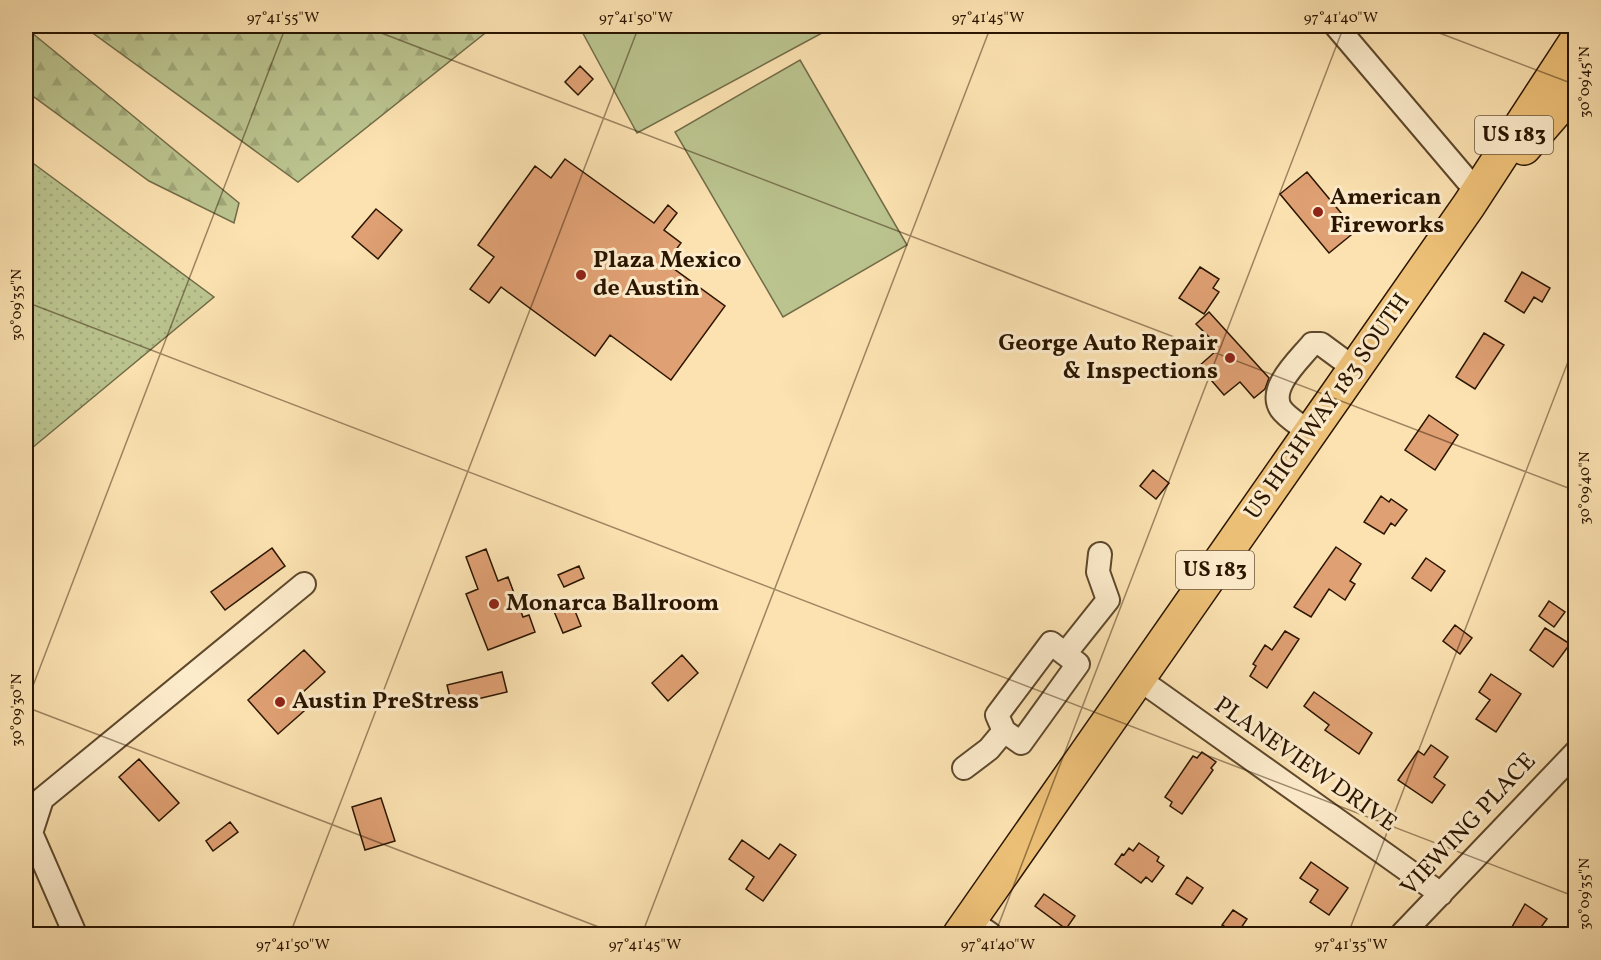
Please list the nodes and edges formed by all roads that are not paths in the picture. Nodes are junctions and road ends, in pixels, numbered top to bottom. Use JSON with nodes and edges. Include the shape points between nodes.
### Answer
{"nodes":[{"id":1,"x":1336,"y":26,"type":"edge"},
{"id":2,"x":1575,"y":41,"type":"edge"},
{"id":3,"x":1575,"y":88,"type":"edge"},
{"id":4,"x":1473,"y":199,"type":"junction"},
{"id":5,"x":1355,"y":369,"type":"junction"},
{"id":6,"x":1310,"y":433,"type":"junction"},
{"id":7,"x":1100,"y":554,"type":"dead end"},
{"id":8,"x":304,"y":584,"type":"dead end"},
{"id":9,"x":1065,"y":654,"type":"junction"},
{"id":10,"x":1139,"y":679,"type":"junction"},
{"id":11,"x":1004,"y":731,"type":"junction"},
{"id":12,"x":1575,"y":752,"type":"edge"},
{"id":13,"x":964,"y":768,"type":"dead end"},
{"id":14,"x":1441,"y":894,"type":"junction"},
{"id":15,"x":974,"y":930,"type":"edge"},
{"id":16,"x":75,"y":934,"type":"edge"},
{"id":17,"x":1402,"y":934,"type":"edge"}],
"edges":[{"from":1,"to":4,"type":"street"},
{"from":2,"to":4,"type":"highway","name":"US HIGHWAY 183 SOUTH","number":"US 183"},
{"from":3,"to":4,"type":"highway","name":"US HIGHWAY 183 SOUTH","number":"US 183","via":[[1541,131]]},
{"from":4,"to":5,"type":"highway","name":"US HIGHWAY 183 SOUTH","number":"US 183"},
{"from":5,"to":6,"type":"highway","name":"US HIGHWAY 183 SOUTH","number":"US 183"},
{"from":5,"to":6,"type":"street","via":[[1321,344],[1312,344],[1279,387],[1276,399],[1281,410]]},
{"from":6,"to":10,"type":"highway","name":"US HIGHWAY 183 SOUTH","number":"US 183"},
{"from":7,"to":9,"type":"street","via":[[1098,572],[1108,600]]},
{"from":8,"to":16,"type":"street","via":[[42,799],[31,833]]},
{"from":9,"to":11,"type":"street","via":[[1052,643],[997,715]]},
{"from":9,"to":11,"type":"street","via":[[1077,664],[1021,743]]},
{"from":10,"to":14,"type":"street","name":"PLANEVIEW DRIVE"},
{"from":10,"to":15,"type":"highway","name":"US HIGHWAY 183 SOUTH","number":"US 183"},
{"from":11,"to":13,"type":"street","via":[[989,749]]},
{"from":12,"to":14,"type":"street","name":"VIEWING PLACE"},
{"from":14,"to":17,"type":"street","name":"VIEWING PLACE"}]}
